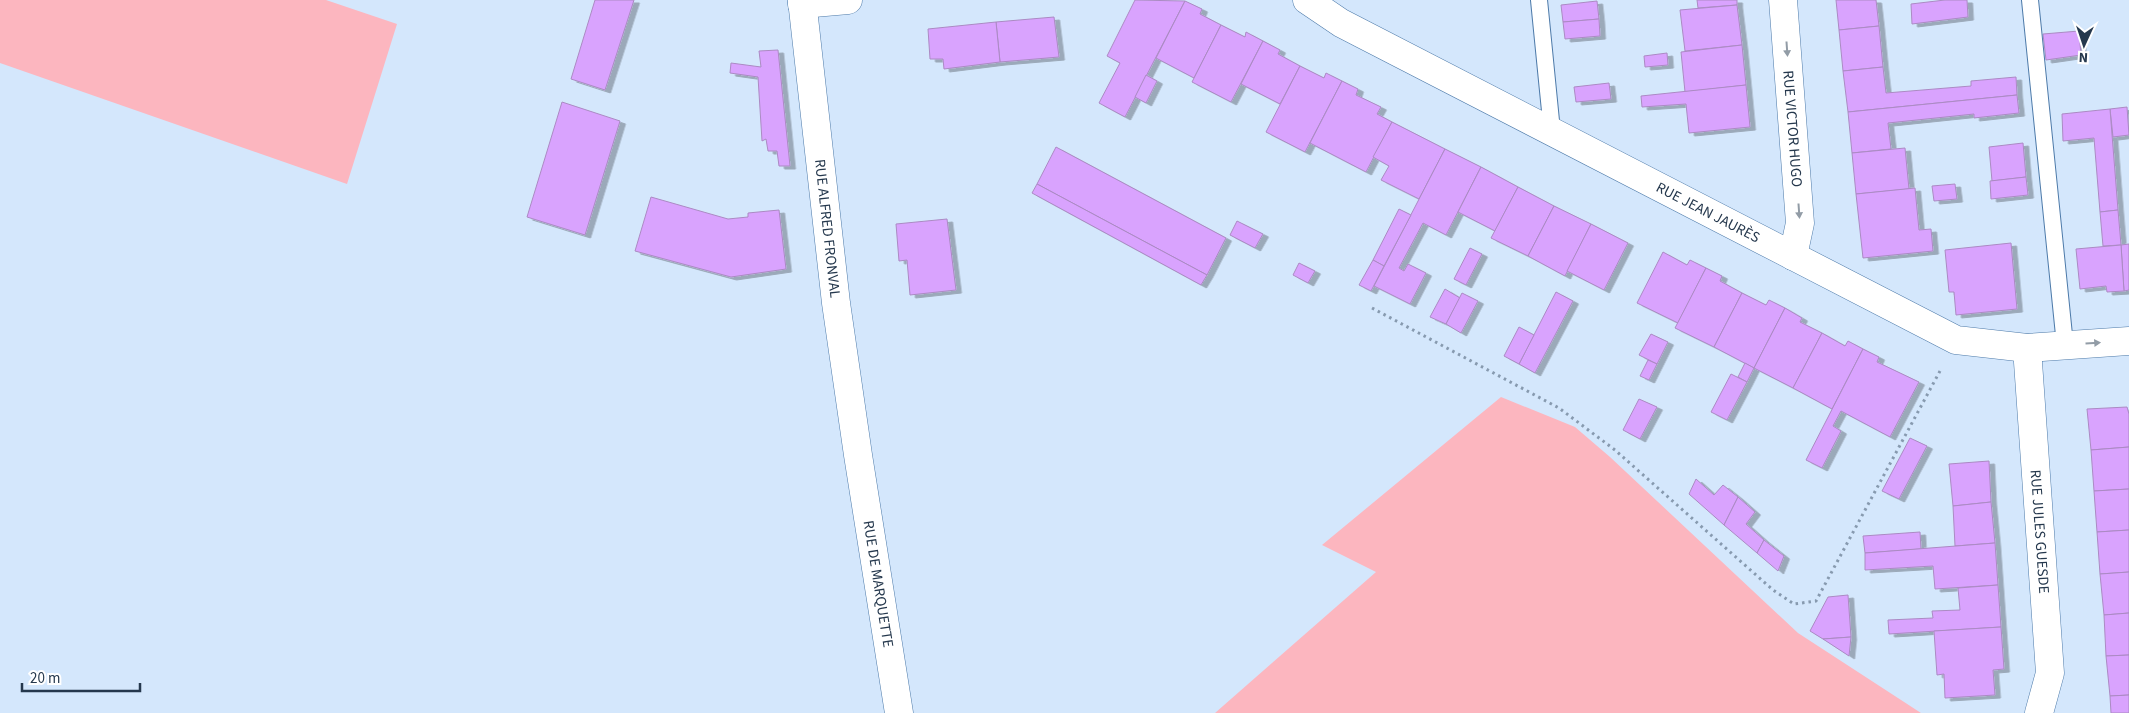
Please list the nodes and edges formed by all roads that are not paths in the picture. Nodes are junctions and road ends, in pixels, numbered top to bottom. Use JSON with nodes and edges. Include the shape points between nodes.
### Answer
{"nodes":[{"id":1,"x":848,"y":0,"type":"edge"},
{"id":2,"x":1307,"y":0,"type":"edge"},
{"id":3,"x":1539,"y":0,"type":"edge"},
{"id":4,"x":1783,"y":0,"type":"edge"},
{"id":5,"x":2030,"y":0,"type":"edge"},
{"id":6,"x":802,"y":2,"type":"edge"},
{"id":7,"x":1552,"y":131,"type":"junction"},
{"id":8,"x":1793,"y":256,"type":"junction"},
{"id":9,"x":2129,"y":341,"type":"edge"},
{"id":10,"x":2065,"y":345,"type":"junction"},
{"id":11,"x":2026,"y":348,"type":"junction"},
{"id":12,"x":858,"y":455,"type":"joint"},
{"id":13,"x":899,"y":713,"type":"edge"},
{"id":14,"x":2039,"y":713,"type":"edge"}],
"edges":[{"from":1,"to":6,"type":"street"},
{"from":2,"to":7,"type":"street","name":"RUE JEAN JAURÈS","via":[[1341,23]]},
{"from":3,"to":7,"type":"lane"},
{"from":4,"to":8,"type":"street","name":"RUE VICTOR HUGO","one_way":true,"via":[[1800,222]]},
{"from":5,"to":10,"type":"lane"},
{"from":6,"to":12,"type":"street","name":"RUE ALFRED FRONVAL","via":[[828,244]]},
{"from":7,"to":8,"type":"street","name":"RUE JEAN JAURÈS"},
{"from":8,"to":11,"type":"street","name":"RUE JEAN JAURÈS","via":[[1956,340]]},
{"from":10,"to":9,"type":"street","name":"RUE JEAN JAURÈS","one_way":true},
{"from":10,"to":11,"type":"street","name":"RUE JEAN JAURÈS"},
{"from":11,"to":14,"type":"street","name":"RUE JULES GUESDE","via":[[2050,673]]},
{"from":12,"to":13,"type":"street","name":"RUE DE MARQUETTE"}]}
